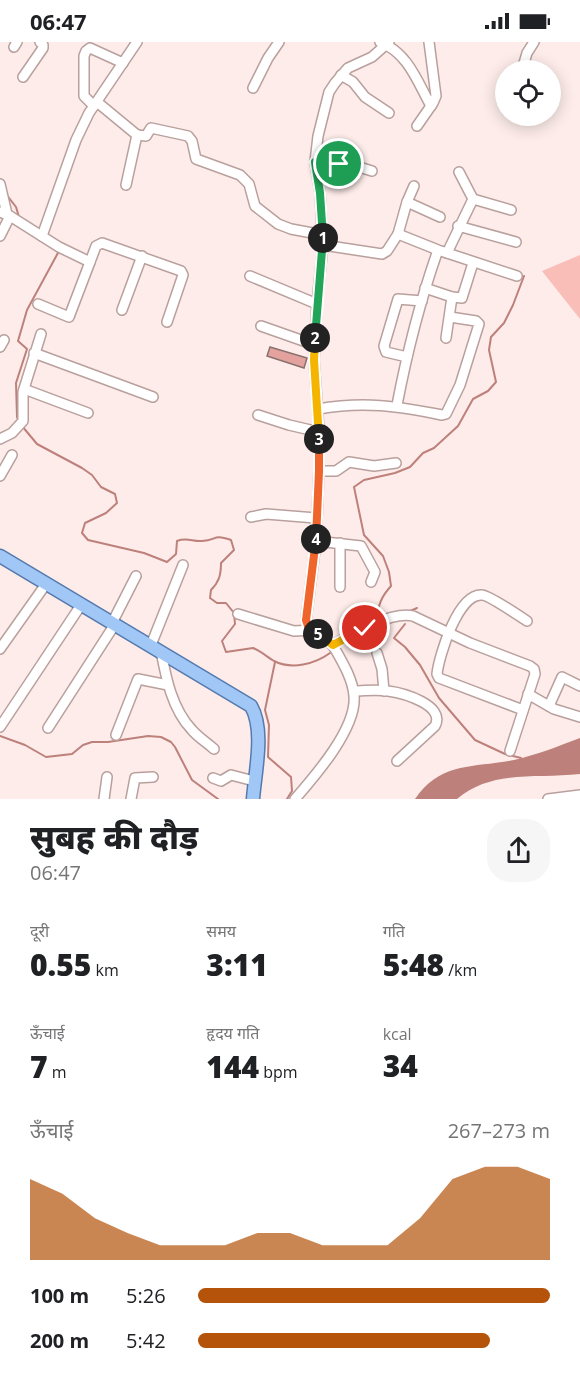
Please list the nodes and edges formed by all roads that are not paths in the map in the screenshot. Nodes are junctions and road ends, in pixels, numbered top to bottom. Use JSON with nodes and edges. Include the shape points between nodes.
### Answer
{"nodes":[{"id":1,"x":40,"y":42,"type":"edge"},
{"id":2,"x":137,"y":42,"type":"edge"},
{"id":3,"x":265,"y":42,"type":"edge"},
{"id":4,"x":429,"y":42,"type":"edge"},
{"id":5,"x":534,"y":42,"type":"edge"},
{"id":6,"x":386,"y":43,"type":"edge"},
{"id":7,"x":277,"y":45,"type":"edge"},
{"id":8,"x":525,"y":60,"type":"edge"},
{"id":9,"x":123,"y":63,"type":"junction"},
{"id":10,"x":341,"y":75,"type":"junction"},
{"id":11,"x":23,"y":78,"type":"dead end"},
{"id":12,"x":253,"y":88,"type":"dead end"},
{"id":13,"x":96,"y":104,"type":"junction"},
{"id":14,"x":431,"y":106,"type":"junction"},
{"id":15,"x":388,"y":113,"type":"dead end"},
{"id":16,"x":417,"y":126,"type":"dead end"},
{"id":17,"x":137,"y":135,"type":"junction"},
{"id":18,"x":315,"y":162,"type":"junction"},
{"id":19,"x":372,"y":171,"type":"dead end"},
{"id":20,"x":459,"y":172,"type":"dead end"},
{"id":21,"x":126,"y":185,"type":"dead end"},
{"id":22,"x":414,"y":186,"type":"dead end"},
{"id":23,"x":1,"y":187,"type":"edge"},
{"id":24,"x":473,"y":199,"type":"junction"},
{"id":25,"x":406,"y":202,"type":"junction"},
{"id":26,"x":511,"y":210,"type":"dead end"},
{"id":27,"x":6,"y":214,"type":"edge"},
{"id":28,"x":440,"y":217,"type":"dead end"},
{"id":29,"x":458,"y":226,"type":"junction"},
{"id":30,"x":398,"y":234,"type":"junction"},
{"id":31,"x":0,"y":236,"type":"edge"},
{"id":32,"x":42,"y":236,"type":"junction"},
{"id":33,"x":323,"y":240,"type":"junction"},
{"id":34,"x":516,"y":242,"type":"dead end"},
{"id":35,"x":443,"y":252,"type":"junction"},
{"id":36,"x":142,"y":256,"type":"junction"},
{"id":37,"x":90,"y":262,"type":"junction"},
{"id":38,"x":473,"y":263,"type":"junction"},
{"id":39,"x":250,"y":276,"type":"dead end"},
{"id":40,"x":517,"y":276,"type":"dead end"},
{"id":41,"x":425,"y":288,"type":"junction"},
{"id":42,"x":452,"y":297,"type":"junction"},
{"id":43,"x":422,"y":301,"type":"junction"},
{"id":44,"x":38,"y":304,"type":"dead end"},
{"id":45,"x":317,"y":304,"type":"junction"},
{"id":46,"x":122,"y":309,"type":"dead end"},
{"id":47,"x":450,"y":317,"type":"junction"},
{"id":48,"x":167,"y":322,"type":"dead end"},
{"id":49,"x":261,"y":326,"type":"dead end"},
{"id":50,"x":41,"y":334,"type":"dead end"},
{"id":51,"x":446,"y":338,"type":"dead end"},
{"id":52,"x":315,"y":345,"type":"junction"},
{"id":53,"x":34,"y":353,"type":"junction"},
{"id":54,"x":407,"y":357,"type":"junction"},
{"id":55,"x":24,"y":389,"type":"junction"},
{"id":56,"x":153,"y":397,"type":"dead end"},
{"id":57,"x":397,"y":405,"type":"junction"},
{"id":58,"x":318,"y":409,"type":"junction"},
{"id":59,"x":88,"y":413,"type":"dead end"},
{"id":60,"x":258,"y":415,"type":"dead end"},
{"id":61,"x":319,"y":432,"type":"junction"},
{"id":62,"x":0,"y":440,"type":"edge"},
{"id":63,"x":12,"y":455,"type":"dead end"},
{"id":64,"x":396,"y":463,"type":"dead end"},
{"id":65,"x":319,"y":471,"type":"junction"},
{"id":66,"x":0,"y":476,"type":"edge"},
{"id":67,"x":251,"y":517,"type":"dead end"},
{"id":68,"x":316,"y":518,"type":"junction"},
{"id":69,"x":316,"y":542,"type":"junction"},
{"id":70,"x":340,"y":543,"type":"junction"},
{"id":71,"x":0,"y":557,"type":"edge"},
{"id":72,"x":183,"y":564,"type":"dead end"},
{"id":73,"x":136,"y":576,"type":"dead end"},
{"id":74,"x":371,"y":582,"type":"dead end"},
{"id":75,"x":46,"y":584,"type":"junction"},
{"id":76,"x":340,"y":587,"type":"dead end"},
{"id":77,"x":81,"y":605,"type":"junction"},
{"id":78,"x":238,"y":614,"type":"dead end"},
{"id":79,"x":527,"y":621,"type":"dead end"},
{"id":80,"x":113,"y":623,"type":"junction"},
{"id":81,"x":313,"y":630,"type":"junction"},
{"id":82,"x":449,"y":632,"type":"junction"},
{"id":83,"x":333,"y":645,"type":"junction"},
{"id":84,"x":156,"y":648,"type":"junction"},
{"id":85,"x":0,"y":649,"type":"edge"},
{"id":86,"x":377,"y":653,"type":"dead end"},
{"id":87,"x":168,"y":685,"type":"junction"},
{"id":88,"x":580,"y":686,"type":"edge"},
{"id":89,"x":384,"y":690,"type":"junction"},
{"id":90,"x":354,"y":691,"type":"junction"},
{"id":91,"x":528,"y":694,"type":"junction"},
{"id":92,"x":549,"y":706,"type":"junction"},
{"id":93,"x":523,"y":710,"type":"junction"},
{"id":94,"x":580,"y":717,"type":"edge"},
{"id":95,"x":0,"y":727,"type":"edge"},
{"id":96,"x":48,"y":728,"type":"dead end"},
{"id":97,"x":116,"y":735,"type":"dead end"},
{"id":98,"x":214,"y":749,"type":"dead end"},
{"id":99,"x":510,"y":751,"type":"dead end"},
{"id":100,"x":398,"y":761,"type":"dead end"},
{"id":101,"x":107,"y":777,"type":"dead end"},
{"id":102,"x":153,"y":777,"type":"dead end"},
{"id":103,"x":213,"y":778,"type":"dead end"},
{"id":104,"x":254,"y":781,"type":"junction"},
{"id":105,"x":580,"y":795,"type":"edge"},
{"id":106,"x":104,"y":799,"type":"edge"},
{"id":107,"x":131,"y":799,"type":"edge"},
{"id":108,"x":253,"y":799,"type":"edge"},
{"id":109,"x":295,"y":799,"type":"edge"},
{"id":110,"x":548,"y":799,"type":"edge"}],
"edges":[{"from":1,"to":11,"type":"street","via":[[43,48]]},
{"from":2,"to":9,"type":"street"},
{"from":3,"to":7,"type":"street"},
{"from":4,"to":14,"type":"street","via":[[436,89]]},
{"from":5,"to":8,"type":"street"},
{"from":6,"to":10,"type":"street","via":[[372,57]]},
{"from":6,"to":14,"type":"street","via":[[409,64]]},
{"from":7,"to":12,"type":"street"},
{"from":9,"to":13,"type":"street"},
{"from":9,"to":13,"type":"street","via":[[90,48],[86,51],[84,96]]},
{"from":10,"to":15,"type":"street"},
{"from":10,"to":18,"type":"street","via":[[329,92]]},
{"from":13,"to":17,"type":"street"},
{"from":13,"to":32,"type":"street","via":[[76,140]]},
{"from":14,"to":16,"type":"street"},
{"from":17,"to":21,"type":"street"},
{"from":17,"to":33,"type":"street","via":[[146,136],[152,128],[188,136],[196,159],[236,173],[248,183],[258,210],[284,227]]},
{"from":18,"to":19,"type":"street"},
{"from":18,"to":33,"type":"street"},
{"from":20,"to":24,"type":"street"},
{"from":22,"to":25,"type":"street"},
{"from":23,"to":27,"type":"street"},
{"from":24,"to":26,"type":"street"},
{"from":24,"to":29,"type":"street"},
{"from":25,"to":28,"type":"street"},
{"from":25,"to":30,"type":"street"},
{"from":27,"to":31,"type":"street"},
{"from":27,"to":32,"type":"street"},
{"from":29,"to":34,"type":"street"},
{"from":29,"to":35,"type":"street"},
{"from":30,"to":33,"type":"street","via":[[382,254]]},
{"from":30,"to":35,"type":"street"},
{"from":32,"to":37,"type":"street"},
{"from":33,"to":45,"type":"street"},
{"from":35,"to":38,"type":"street"},
{"from":35,"to":41,"type":"street"},
{"from":36,"to":37,"type":"street","via":[[100,243]]},
{"from":36,"to":46,"type":"street"},
{"from":36,"to":48,"type":"street","via":[[182,272]]},
{"from":37,"to":44,"type":"street","via":[[69,316]]},
{"from":38,"to":40,"type":"street"},
{"from":38,"to":42,"type":"street","via":[[462,297]]},
{"from":39,"to":45,"type":"street"},
{"from":41,"to":42,"type":"street"},
{"from":41,"to":43,"type":"street"},
{"from":42,"to":47,"type":"street"},
{"from":43,"to":54,"type":"street"},
{"from":43,"to":54,"type":"street","via":[[398,298],[384,346],[386,352]]},
{"from":45,"to":52,"type":"street"},
{"from":47,"to":51,"type":"street"},
{"from":47,"to":57,"type":"street","via":[[479,324],[447,412],[442,415]]},
{"from":49,"to":52,"type":"street"},
{"from":50,"to":53,"type":"street"},
{"from":52,"to":58,"type":"street"},
{"from":53,"to":55,"type":"street"},
{"from":53,"to":56,"type":"street"},
{"from":54,"to":57,"type":"street"},
{"from":55,"to":59,"type":"street"},
{"from":55,"to":62,"type":"street","via":[[20,425]]},
{"from":57,"to":58,"type":"street"},
{"from":58,"to":61,"type":"street"},
{"from":60,"to":61,"type":"street"},
{"from":61,"to":65,"type":"street"},
{"from":63,"to":66,"type":"street"},
{"from":64,"to":65,"type":"street","via":[[374,466],[349,462],[336,471]]},
{"from":65,"to":68,"type":"street"},
{"from":67,"to":68,"type":"street","via":[[266,514]]},
{"from":68,"to":69,"type":"street"},
{"from":69,"to":70,"type":"street"},
{"from":69,"to":81,"type":"street","via":[[306,620]]},
{"from":70,"to":74,"type":"street","via":[[362,547],[375,572]]},
{"from":70,"to":76,"type":"street"},
{"from":71,"to":75,"type":"main road"},
{"from":72,"to":84,"type":"street"},
{"from":73,"to":80,"type":"street"},
{"from":75,"to":77,"type":"main road"},
{"from":75,"to":85,"type":"street"},
{"from":77,"to":80,"type":"main road"},
{"from":77,"to":95,"type":"street"},
{"from":78,"to":81,"type":"street","via":[[294,631]]},
{"from":79,"to":82,"type":"street","via":[[482,595],[471,599],[462,609]]},
{"from":80,"to":84,"type":"main road"},
{"from":80,"to":96,"type":"street"},
{"from":81,"to":83,"type":"street"},
{"from":82,"to":83,"type":"street","via":[[406,615],[371,625]]},
{"from":82,"to":91,"type":"street","via":[[533,667],[535,674]]},
{"from":82,"to":93,"type":"street","via":[[437,670],[439,678]]},
{"from":83,"to":90,"type":"street"},
{"from":84,"to":87,"type":"street"},
{"from":84,"to":104,"type":"main road","via":[[251,706],[258,732]]},
{"from":86,"to":89,"type":"street"},
{"from":87,"to":97,"type":"street","via":[[138,679]]},
{"from":87,"to":98,"type":"street","via":[[189,726]]},
{"from":88,"to":92,"type":"street","via":[[562,677]]},
{"from":89,"to":90,"type":"street"},
{"from":89,"to":100,"type":"street","via":[[426,704],[438,718],[435,726]]},
{"from":90,"to":109,"type":"street","via":[[352,720],[321,769]]},
{"from":91,"to":92,"type":"street"},
{"from":91,"to":93,"type":"street"},
{"from":92,"to":94,"type":"street"},
{"from":93,"to":99,"type":"street"},
{"from":101,"to":106,"type":"street"},
{"from":102,"to":107,"type":"street","via":[[135,778]]},
{"from":103,"to":104,"type":"street","via":[[221,781],[230,775]]},
{"from":104,"to":108,"type":"main road"},
{"from":105,"to":110,"type":"street"}]}
